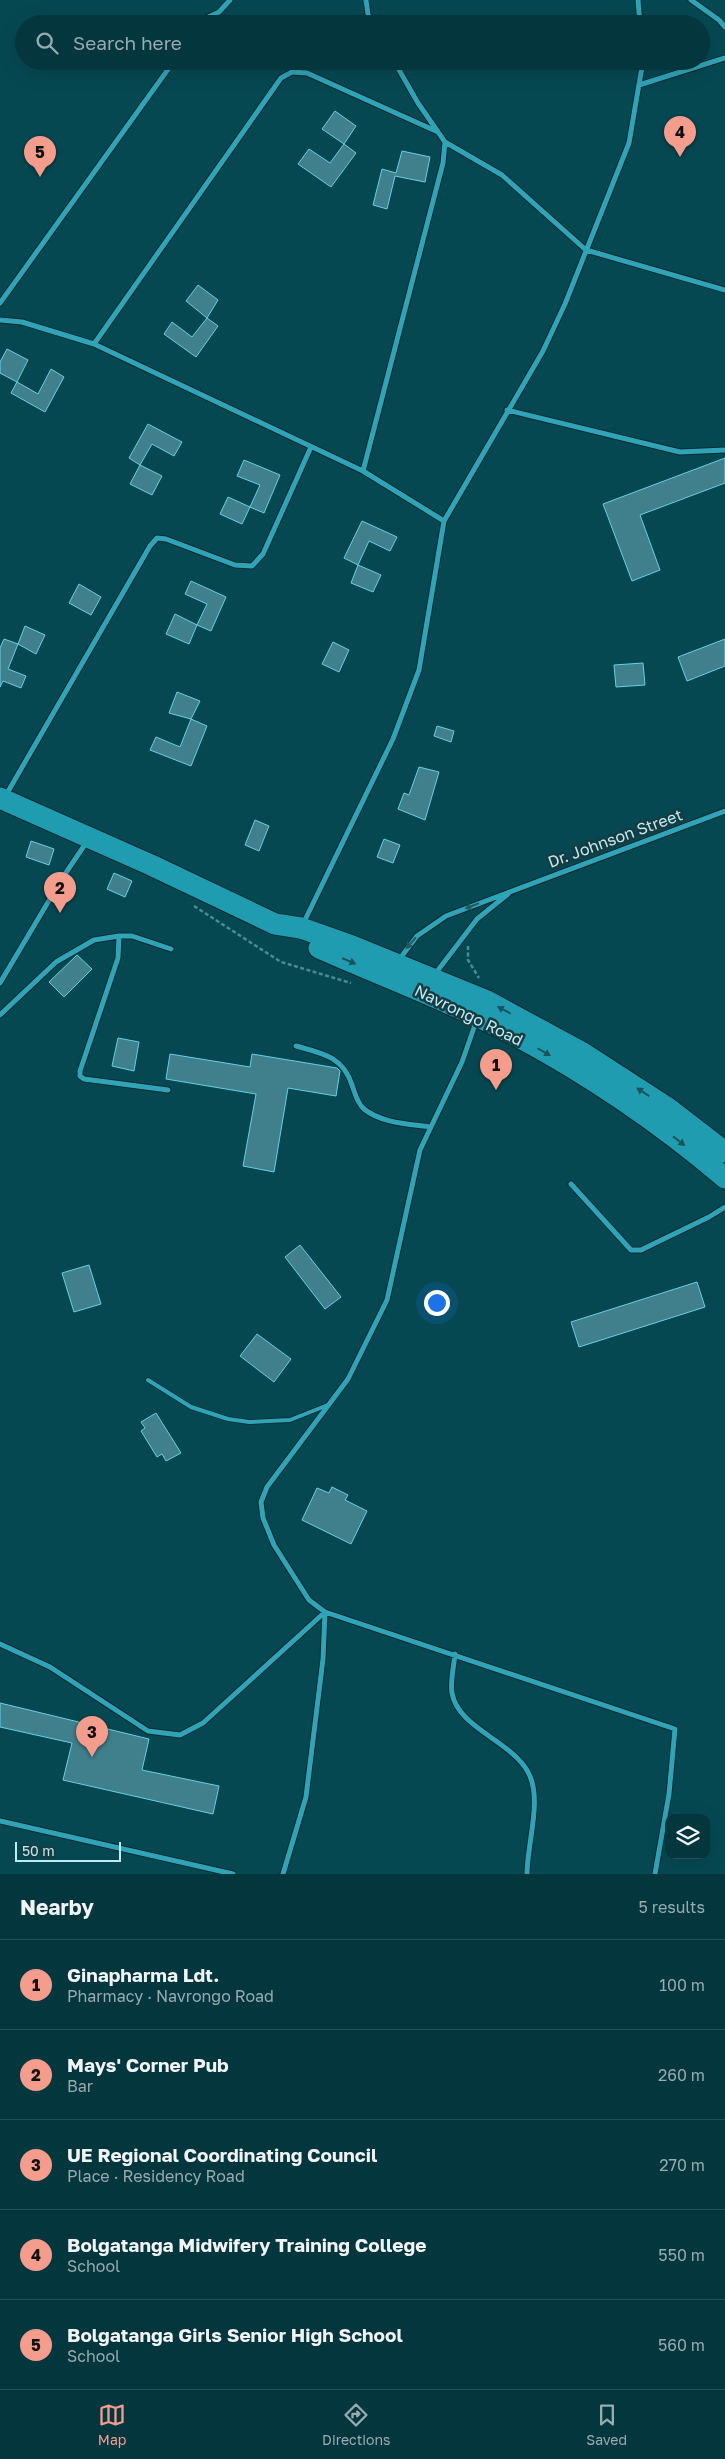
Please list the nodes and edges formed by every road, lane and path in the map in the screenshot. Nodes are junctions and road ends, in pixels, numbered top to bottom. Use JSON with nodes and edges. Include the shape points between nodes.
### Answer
{"nodes":[{"id":1,"x":230,"y":0,"type":"edge"},
{"id":2,"x":366,"y":0,"type":"edge"},
{"id":3,"x":638,"y":0,"type":"edge"},
{"id":4,"x":691,"y":0,"type":"edge"},
{"id":5,"x":212,"y":15,"type":"edge"},
{"id":6,"x":368,"y":15,"type":"edge"},
{"id":7,"x":639,"y":15,"type":"edge"},
{"id":8,"x":725,"y":27,"type":"edge"},
{"id":9,"x":725,"y":58,"type":"edge"},
{"id":10,"x":710,"y":63,"type":"edge"},
{"id":11,"x":168,"y":70,"type":"edge"},
{"id":12,"x":399,"y":70,"type":"edge"},
{"id":13,"x":642,"y":70,"type":"edge"},
{"id":14,"x":687,"y":70,"type":"edge"},
{"id":15,"x":639,"y":85,"type":"junction"},
{"id":16,"x":438,"y":132,"type":"junction"},
{"id":17,"x":445,"y":142,"type":"junction"},
{"id":18,"x":586,"y":250,"type":"junction"},
{"id":19,"x":725,"y":290,"type":"edge"},
{"id":20,"x":0,"y":303,"type":"edge"},
{"id":21,"x":0,"y":320,"type":"edge"},
{"id":22,"x":94,"y":344,"type":"junction"},
{"id":23,"x":507,"y":410,"type":"junction"},
{"id":24,"x":312,"y":447,"type":"junction"},
{"id":25,"x":725,"y":450,"type":"edge"},
{"id":26,"x":363,"y":471,"type":"junction"},
{"id":27,"x":444,"y":521,"type":"junction"},
{"id":28,"x":2,"y":799,"type":"edge"},
{"id":29,"x":725,"y":811,"type":"edge"},
{"id":30,"x":90,"y":838,"type":"junction"},
{"id":31,"x":514,"y":889,"type":"junction"},
{"id":32,"x":192,"y":905,"type":"dead end"},
{"id":33,"x":275,"y":924,"type":"junction"},
{"id":34,"x":299,"y":931,"type":"junction"},
{"id":35,"x":119,"y":936,"type":"junction"},
{"id":36,"x":468,"y":943,"type":"dead end"},
{"id":37,"x":171,"y":949,"type":"dead end"},
{"id":38,"x":394,"y":971,"type":"junction"},
{"id":39,"x":479,"y":978,"type":"dead end"},
{"id":40,"x":0,"y":983,"type":"edge"},
{"id":41,"x":354,"y":984,"type":"dead end"},
{"id":42,"x":428,"y":985,"type":"junction"},
{"id":43,"x":0,"y":1015,"type":"edge"},
{"id":44,"x":478,"y":1017,"type":"junction"},
{"id":45,"x":296,"y":1046,"type":"dead end"},
{"id":46,"x":168,"y":1090,"type":"dead end"},
{"id":47,"x":430,"y":1127,"type":"junction"},
{"id":48,"x":724,"y":1168,"type":"edge"},
{"id":49,"x":571,"y":1184,"type":"dead end"},
{"id":50,"x":725,"y":1207,"type":"edge"},
{"id":51,"x":148,"y":1380,"type":"dead end"},
{"id":52,"x":329,"y":1405,"type":"junction"},
{"id":53,"x":325,"y":1612,"type":"junction"},
{"id":54,"x":0,"y":1644,"type":"edge"},
{"id":55,"x":455,"y":1654,"type":"junction"},
{"id":56,"x":0,"y":1821,"type":"edge"},
{"id":57,"x":232,"y":1874,"type":"edge"},
{"id":58,"x":283,"y":1874,"type":"edge"},
{"id":59,"x":527,"y":1874,"type":"edge"},
{"id":60,"x":655,"y":1874,"type":"edge"}],
"edges":[{"from":1,"to":5,"type":"street"},
{"from":2,"to":6,"type":"street"},
{"from":3,"to":7,"type":"street"},
{"from":4,"to":8,"type":"street"},
{"from":9,"to":10,"type":"street"},
{"from":11,"to":20,"type":"street"},
{"from":12,"to":16,"type":"street"},
{"from":13,"to":15,"type":"street"},
{"from":14,"to":15,"type":"street"},
{"from":15,"to":18,"type":"street","via":[[629,143]]},
{"from":16,"to":17,"type":"street"},
{"from":16,"to":22,"type":"street","via":[[307,73],[292,72],[281,78]]},
{"from":17,"to":18,"type":"street","via":[[502,175]]},
{"from":17,"to":26,"type":"street","via":[[443,163]]},
{"from":18,"to":19,"type":"street"},
{"from":18,"to":23,"type":"street","via":[[543,351]]},
{"from":21,"to":22,"type":"street","via":[[22,322]]},
{"from":22,"to":24,"type":"street"},
{"from":23,"to":25,"type":"street","via":[[680,452]]},
{"from":23,"to":27,"type":"street"},
{"from":24,"to":26,"type":"street"},
{"from":24,"to":28,"type":"street","via":[[263,554],[252,566],[235,565],[157,538]]},
{"from":26,"to":27,"type":"street"},
{"from":27,"to":34,"type":"street","via":[[419,670],[393,739]]},
{"from":28,"to":30,"type":"highway"},
{"from":29,"to":31,"type":"street","name":"Dr. Johnson Street"},
{"from":30,"to":33,"type":"highway"},
{"from":30,"to":40,"type":"street","via":[[63,876]]},
{"from":31,"to":38,"type":"street","name":"Dr. Johnson Street","one_way":true,"via":[[446,916],[430,926],[401,955]]},
{"from":31,"to":42,"type":"street","name":"Dr. Johnson Street","via":[[476,919]]},
{"from":32,"to":41,"type":"path","via":[[281,962]]},
{"from":33,"to":34,"type":"highway"},
{"from":33,"to":38,"type":"highway","name":"Navrongo Road","one_way":true,"via":[[294,937]]},
{"from":34,"to":38,"type":"highway"},
{"from":35,"to":37,"type":"street","via":[[132,936]]},
{"from":35,"to":43,"type":"street","via":[[94,940],[56,962]]},
{"from":35,"to":46,"type":"street","via":[[118,958],[80,1076]]},
{"from":36,"to":39,"type":"path","via":[[468,960]]},
{"from":38,"to":42,"type":"highway","name":"Navrongo Road"},
{"from":42,"to":44,"type":"highway","name":"Navrongo Road"},
{"from":48,"to":42,"type":"highway","name":"Navrongo Road","one_way":true,"via":[[668,1108],[583,1053],[487,1001]]},
{"from":44,"to":47,"type":"street","via":[[462,1062]]},
{"from":44,"to":48,"type":"highway","name":"Navrongo Road","one_way":true,"via":[[510,1032],[611,1092]]},
{"from":45,"to":47,"type":"street","via":[[330,1055],[348,1074],[357,1100],[364,1109],[385,1119]]},
{"from":47,"to":52,"type":"street","via":[[420,1150],[387,1300],[348,1379]]},
{"from":49,"to":50,"type":"street","via":[[631,1250],[648,1247]]},
{"from":51,"to":52,"type":"lane","via":[[191,1407],[249,1422],[290,1420]]},
{"from":52,"to":53,"type":"street","via":[[267,1487],[261,1502],[262,1518],[274,1545],[309,1600]]},
{"from":53,"to":54,"type":"street","via":[[203,1723],[180,1735],[148,1731],[50,1667]]},
{"from":53,"to":55,"type":"street"},
{"from":53,"to":58,"type":"street","via":[[323,1659],[306,1796]]},
{"from":55,"to":59,"type":"street","via":[[452,1693],[461,1713],[510,1749],[528,1772],[535,1804]]},
{"from":55,"to":60,"type":"street","via":[[675,1729],[669,1794]]},
{"from":56,"to":57,"type":"street"}]}
